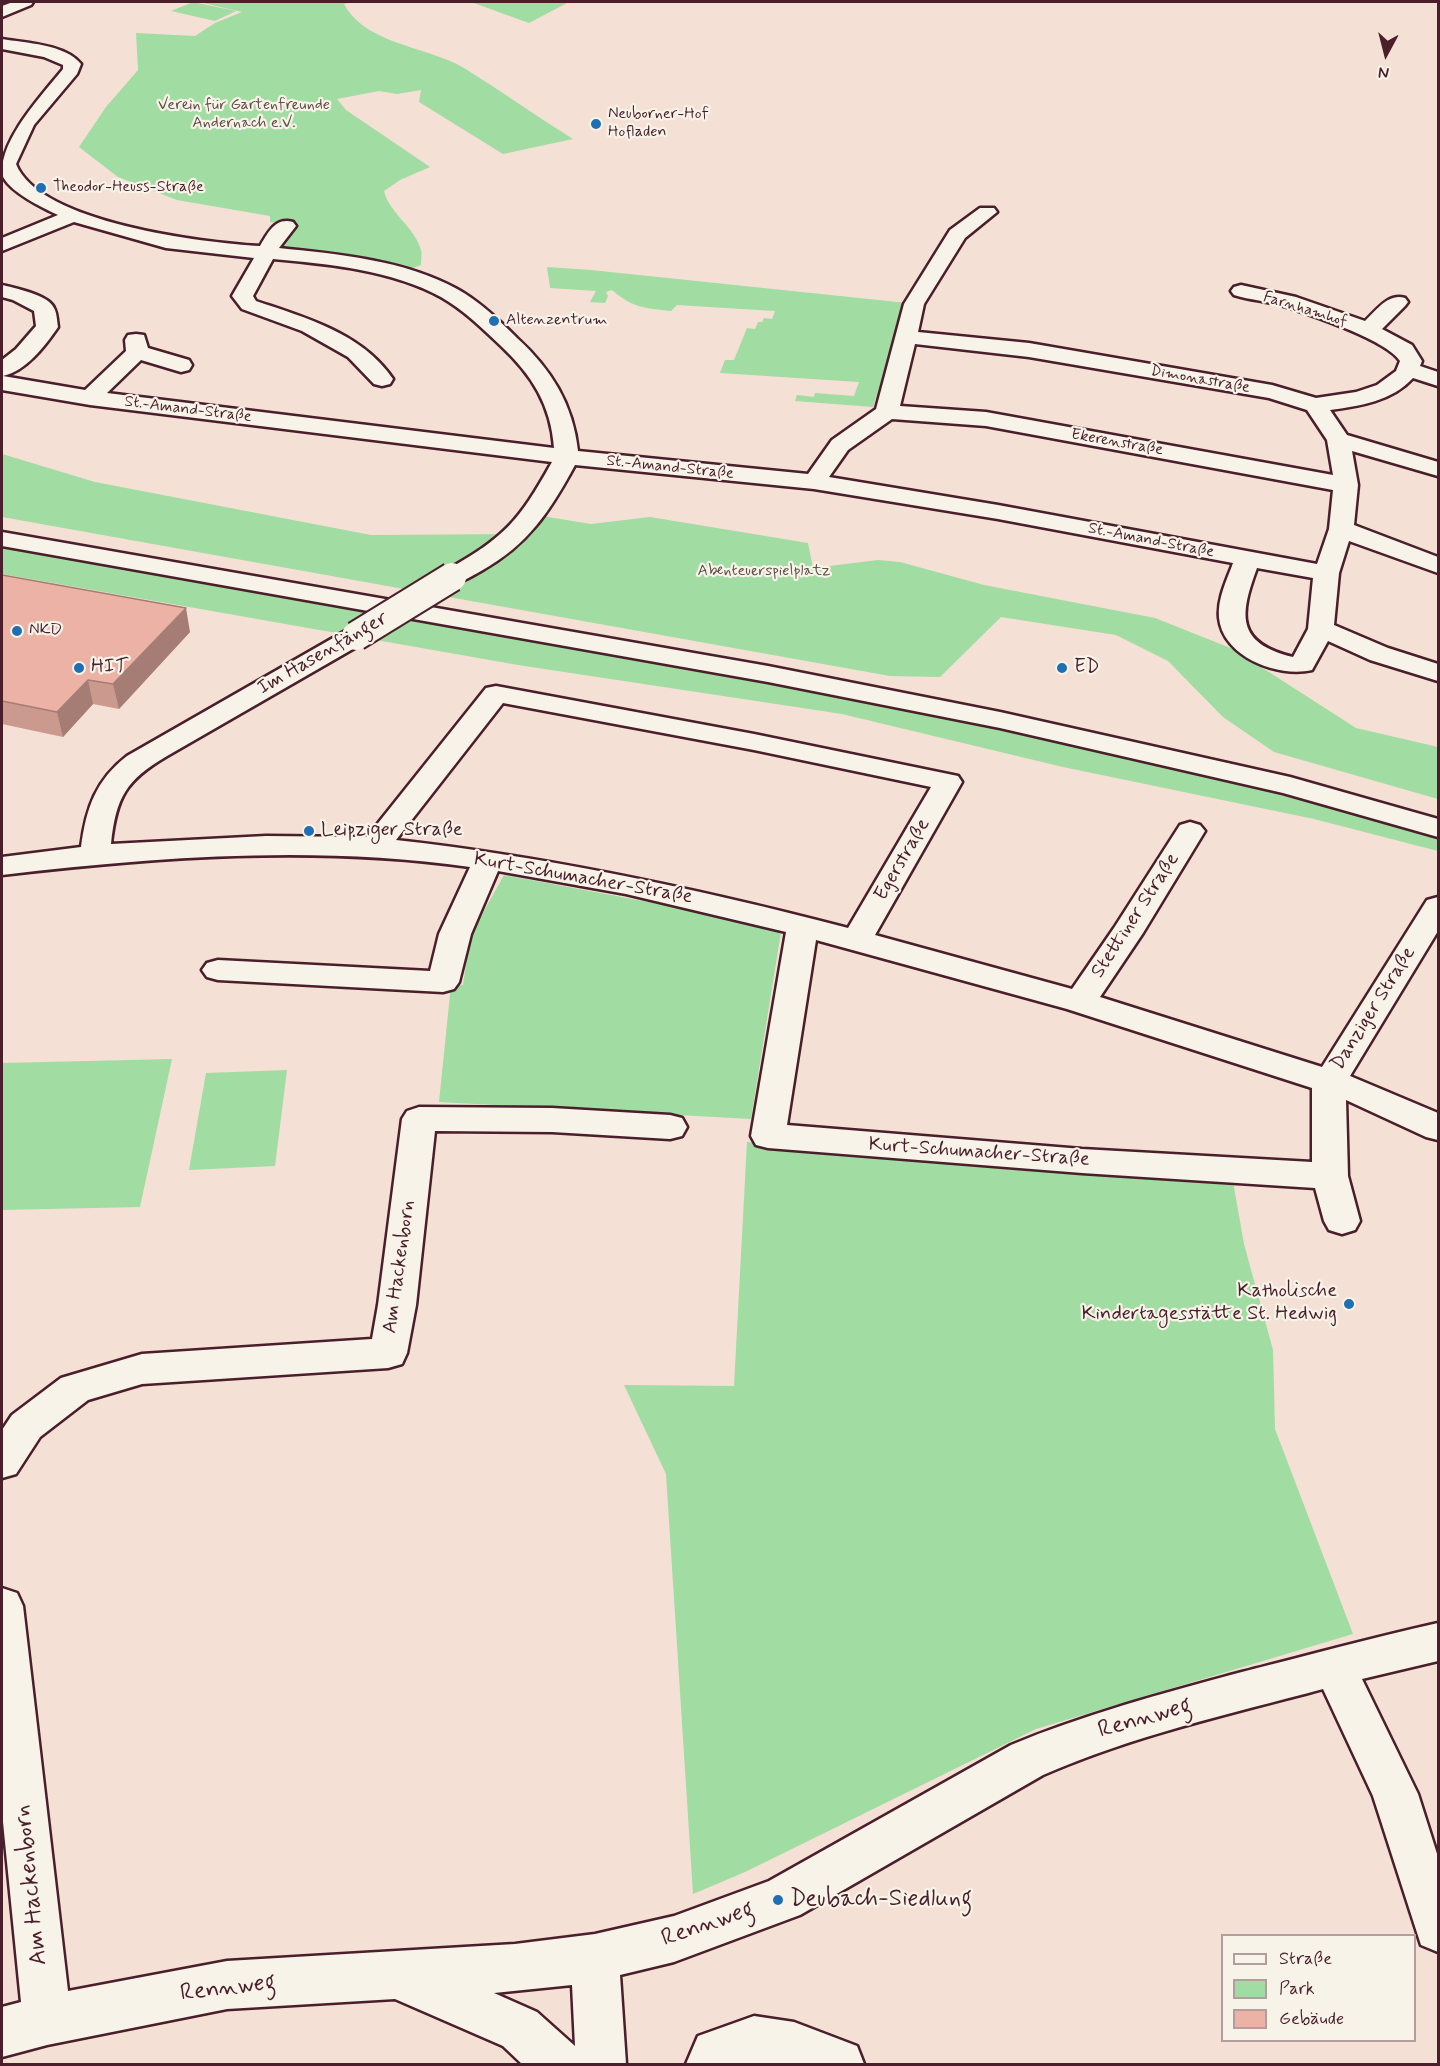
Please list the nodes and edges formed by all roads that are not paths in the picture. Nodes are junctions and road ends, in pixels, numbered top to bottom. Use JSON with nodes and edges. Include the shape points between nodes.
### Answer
{"nodes":[{"id":1,"x":25,"y":2,"type":"edge"},
{"id":2,"x":2,"y":12,"type":"edge"},
{"id":3,"x":2,"y":44,"type":"edge"},
{"id":4,"x":987,"y":212,"type":"dead end"},
{"id":5,"x":75,"y":215,"type":"junction"},
{"id":6,"x":285,"y":226,"type":"dead end"},
{"id":7,"x":2,"y":245,"type":"edge"},
{"id":8,"x":267,"y":252,"type":"junction"},
{"id":9,"x":2,"y":291,"type":"edge"},
{"id":10,"x":1241,"y":291,"type":"dead end"},
{"id":11,"x":1398,"y":302,"type":"dead end"},
{"id":12,"x":1368,"y":330,"type":"junction"},
{"id":13,"x":906,"y":337,"type":"junction"},
{"id":14,"x":181,"y":365,"type":"dead end"},
{"id":15,"x":2,"y":370,"type":"edge"},
{"id":16,"x":1409,"y":370,"type":"junction"},
{"id":17,"x":382,"y":379,"type":"dead end"},
{"id":18,"x":1438,"y":380,"type":"edge"},
{"id":19,"x":2,"y":383,"type":"edge"},
{"id":20,"x":90,"y":398,"type":"junction"},
{"id":21,"x":1315,"y":405,"type":"junction"},
{"id":22,"x":887,"y":412,"type":"junction"},
{"id":23,"x":1339,"y":440,"type":"junction"},
{"id":24,"x":567,"y":457,"type":"junction"},
{"id":25,"x":1438,"y":469,"type":"edge"},
{"id":26,"x":814,"y":482,"type":"junction"},
{"id":27,"x":1346,"y":485,"type":"junction"},
{"id":28,"x":2,"y":525,"type":"edge"},
{"id":29,"x":1341,"y":529,"type":"junction"},
{"id":30,"x":2,"y":539,"type":"edge"},
{"id":31,"x":1247,"y":559,"type":"junction"},
{"id":32,"x":1438,"y":566,"type":"edge"},
{"id":33,"x":1326,"y":573,"type":"junction"},
{"id":34,"x":1321,"y":628,"type":"junction"},
{"id":35,"x":1438,"y":674,"type":"edge"},
{"id":36,"x":1438,"y":810,"type":"edge"},
{"id":37,"x":1438,"y":828,"type":"edge"},
{"id":38,"x":1190,"y":831,"type":"dead end"},
{"id":39,"x":375,"y":847,"type":"junction"},
{"id":40,"x":95,"y":854,"type":"junction"},
{"id":41,"x":488,"y":860,"type":"junction"},
{"id":42,"x":2,"y":866,"type":"edge"},
{"id":43,"x":1438,"y":907,"type":"edge"},
{"id":44,"x":804,"y":926,"type":"junction"},
{"id":45,"x":857,"y":939,"type":"junction"},
{"id":46,"x":218,"y":970,"type":"dead end"},
{"id":47,"x":1080,"y":1001,"type":"junction"},
{"id":48,"x":1329,"y":1082,"type":"junction"},
{"id":49,"x":670,"y":1127,"type":"dead end"},
{"id":50,"x":1438,"y":1128,"type":"edge"},
{"id":51,"x":1330,"y":1176,"type":"junction"},
{"id":52,"x":1342,"y":1221,"type":"dead end"},
{"id":53,"x":2,"y":1462,"type":"edge"},
{"id":54,"x":2,"y":1606,"type":"edge"},
{"id":55,"x":1438,"y":1642,"type":"edge"},
{"id":56,"x":1334,"y":1667,"type":"junction"},
{"id":57,"x":1438,"y":1929,"type":"edge"},
{"id":58,"x":595,"y":1958,"type":"junction"},
{"id":59,"x":396,"y":1974,"type":"junction"},
{"id":60,"x":47,"y":2020,"type":"junction"},
{"id":61,"x":2,"y":2032,"type":"edge"},
{"id":62,"x":558,"y":2064,"type":"edge"},
{"id":63,"x":601,"y":2064,"type":"edge"},
{"id":64,"x":711,"y":2064,"type":"edge"},
{"id":65,"x":839,"y":2064,"type":"edge"}],
"edges":[{"from":1,"to":2,"type":"main road"},
{"from":3,"to":5,"type":"main road","via":[[57,55],[72,64],[59,85],[22,113],[7,164],[14,179]]},
{"from":4,"to":13,"type":"main road","via":[[957,234],[914,304]]},
{"from":5,"to":7,"type":"main road"},
{"from":5,"to":8,"type":"main road","via":[[147,238],[213,249]]},
{"from":6,"to":8,"type":"main road"},
{"from":8,"to":17,"type":"main road","via":[[242,296],[249,305],[310,326],[356,352]]},
{"from":8,"to":24,"type":"main road","via":[[367,268],[444,290],[512,345],[552,391],[565,430]]},
{"from":9,"to":15,"type":"main road","via":[[20,295],[44,308],[47,327],[24,354]]},
{"from":10,"to":12,"type":"main road","name":"Farnhamhof","via":[[1289,301]]},
{"from":11,"to":12,"type":"main road","name":"Farnhamhof"},
{"from":12,"to":16,"type":"main road","name":"Farnhamhof","via":[[1404,350],[1411,361]]},
{"from":13,"to":21,"type":"main road","name":"Dimonastraße","via":[[1029,351],[1272,392]]},
{"from":13,"to":22,"type":"main road"},
{"from":14,"to":20,"type":"main road","name":"St.-Amand-Straße","via":[[137,346]]},
{"from":16,"to":18,"type":"main road"},
{"from":16,"to":21,"type":"main road","via":[[1390,387],[1354,400]]},
{"from":19,"to":20,"type":"main road","name":"St.-Amand-Straße"},
{"from":20,"to":24,"type":"main road","name":"St.-Amand-Straße"},
{"from":21,"to":23,"type":"main road"},
{"from":22,"to":26,"type":"main road","via":[[840,445]]},
{"from":22,"to":27,"type":"main road","name":"Ekerenstraße","via":[[986,419]]},
{"from":23,"to":25,"type":"main road"},
{"from":23,"to":27,"type":"main road"},
{"from":24,"to":26,"type":"main road","name":"St.-Amand-Straße"},
{"from":24,"to":40,"type":"main road","name":"Im Hasenfänger","bridge":true,"via":[[547,494],[516,536],[496,552],[131,768],[114,783],[106,799],[99,818]]},
{"from":26,"to":31,"type":"main road","name":"St.-Amand-Straße"},
{"from":27,"to":29,"type":"main road"},
{"from":28,"to":36,"type":"main road","via":[[857,676],[1201,749]]},
{"from":29,"to":32,"type":"main road"},
{"from":29,"to":33,"type":"main road"},
{"from":30,"to":37,"type":"main road","via":[[990,717],[1290,786]]},
{"from":31,"to":33,"type":"main road","name":"St.-Amand-Straße"},
{"from":31,"to":34,"type":"main road","via":[[1230,609],[1232,627],[1258,652],[1286,664],[1302,664]]},
{"from":33,"to":34,"type":"main road"},
{"from":34,"to":35,"type":"main road"},
{"from":38,"to":47,"type":"main road","name":"Stettiner Straße"},
{"from":39,"to":40,"type":"main road","name":"Kurt-Schumacher-Straße","via":[[278,844]]},
{"from":39,"to":41,"type":"main road","name":"Kurt-Schumacher-Straße"},
{"from":39,"to":45,"type":"main road","name":"Egerstraße","via":[[496,694],[948,782]]},
{"from":40,"to":42,"type":"main road","name":"Kurt-Schumacher-Straße"},
{"from":41,"to":44,"type":"main road","name":"Kurt-Schumacher-Straße","via":[[670,893]]},
{"from":41,"to":46,"type":"main road","via":[[455,934],[444,982]]},
{"from":43,"to":48,"type":"main road","name":"Danziger Straße"},
{"from":44,"to":45,"type":"main road","name":"Kurt-Schumacher-Straße"},
{"from":44,"to":51,"type":"main road","name":"Kurt-Schumacher-Straße","via":[[768,1136]]},
{"from":45,"to":47,"type":"main road","name":"Kurt-Schumacher-Straße"},
{"from":47,"to":48,"type":"main road","name":"Kurt-Schumacher-Straße"},
{"from":48,"to":50,"type":"main road","name":"Kurt-Schumacher-Straße"},
{"from":48,"to":51,"type":"main road"},
{"from":49,"to":53,"type":"main road","name":"Am Hackenborn","via":[[552,1120],[418,1119],[388,1353],[142,1369],[75,1389],[26,1426]]},
{"from":51,"to":52,"type":"main road"},
{"from":54,"to":60,"type":"main road","name":"Am Hackenborn"},
{"from":55,"to":56,"type":"main road","name":"Rennweg"},
{"from":56,"to":57,"type":"main road","via":[[1395,1794]]},
{"from":56,"to":58,"type":"main road","name":"Rennweg","via":[[1108,1728],[1047,1751],[783,1899],[674,1939]]},
{"from":58,"to":59,"type":"main road","name":"Rennweg","via":[[515,1968]]},
{"from":58,"to":63,"type":"main road"},
{"from":59,"to":60,"type":"main road","name":"Rennweg","via":[[227,1985]]},
{"from":59,"to":62,"type":"main road","via":[[520,2030]]},
{"from":60,"to":61,"type":"main road","name":"Rennweg"},
{"from":64,"to":65,"type":"main road","via":[[716,2054],[754,2041],[794,2047]]}]}
